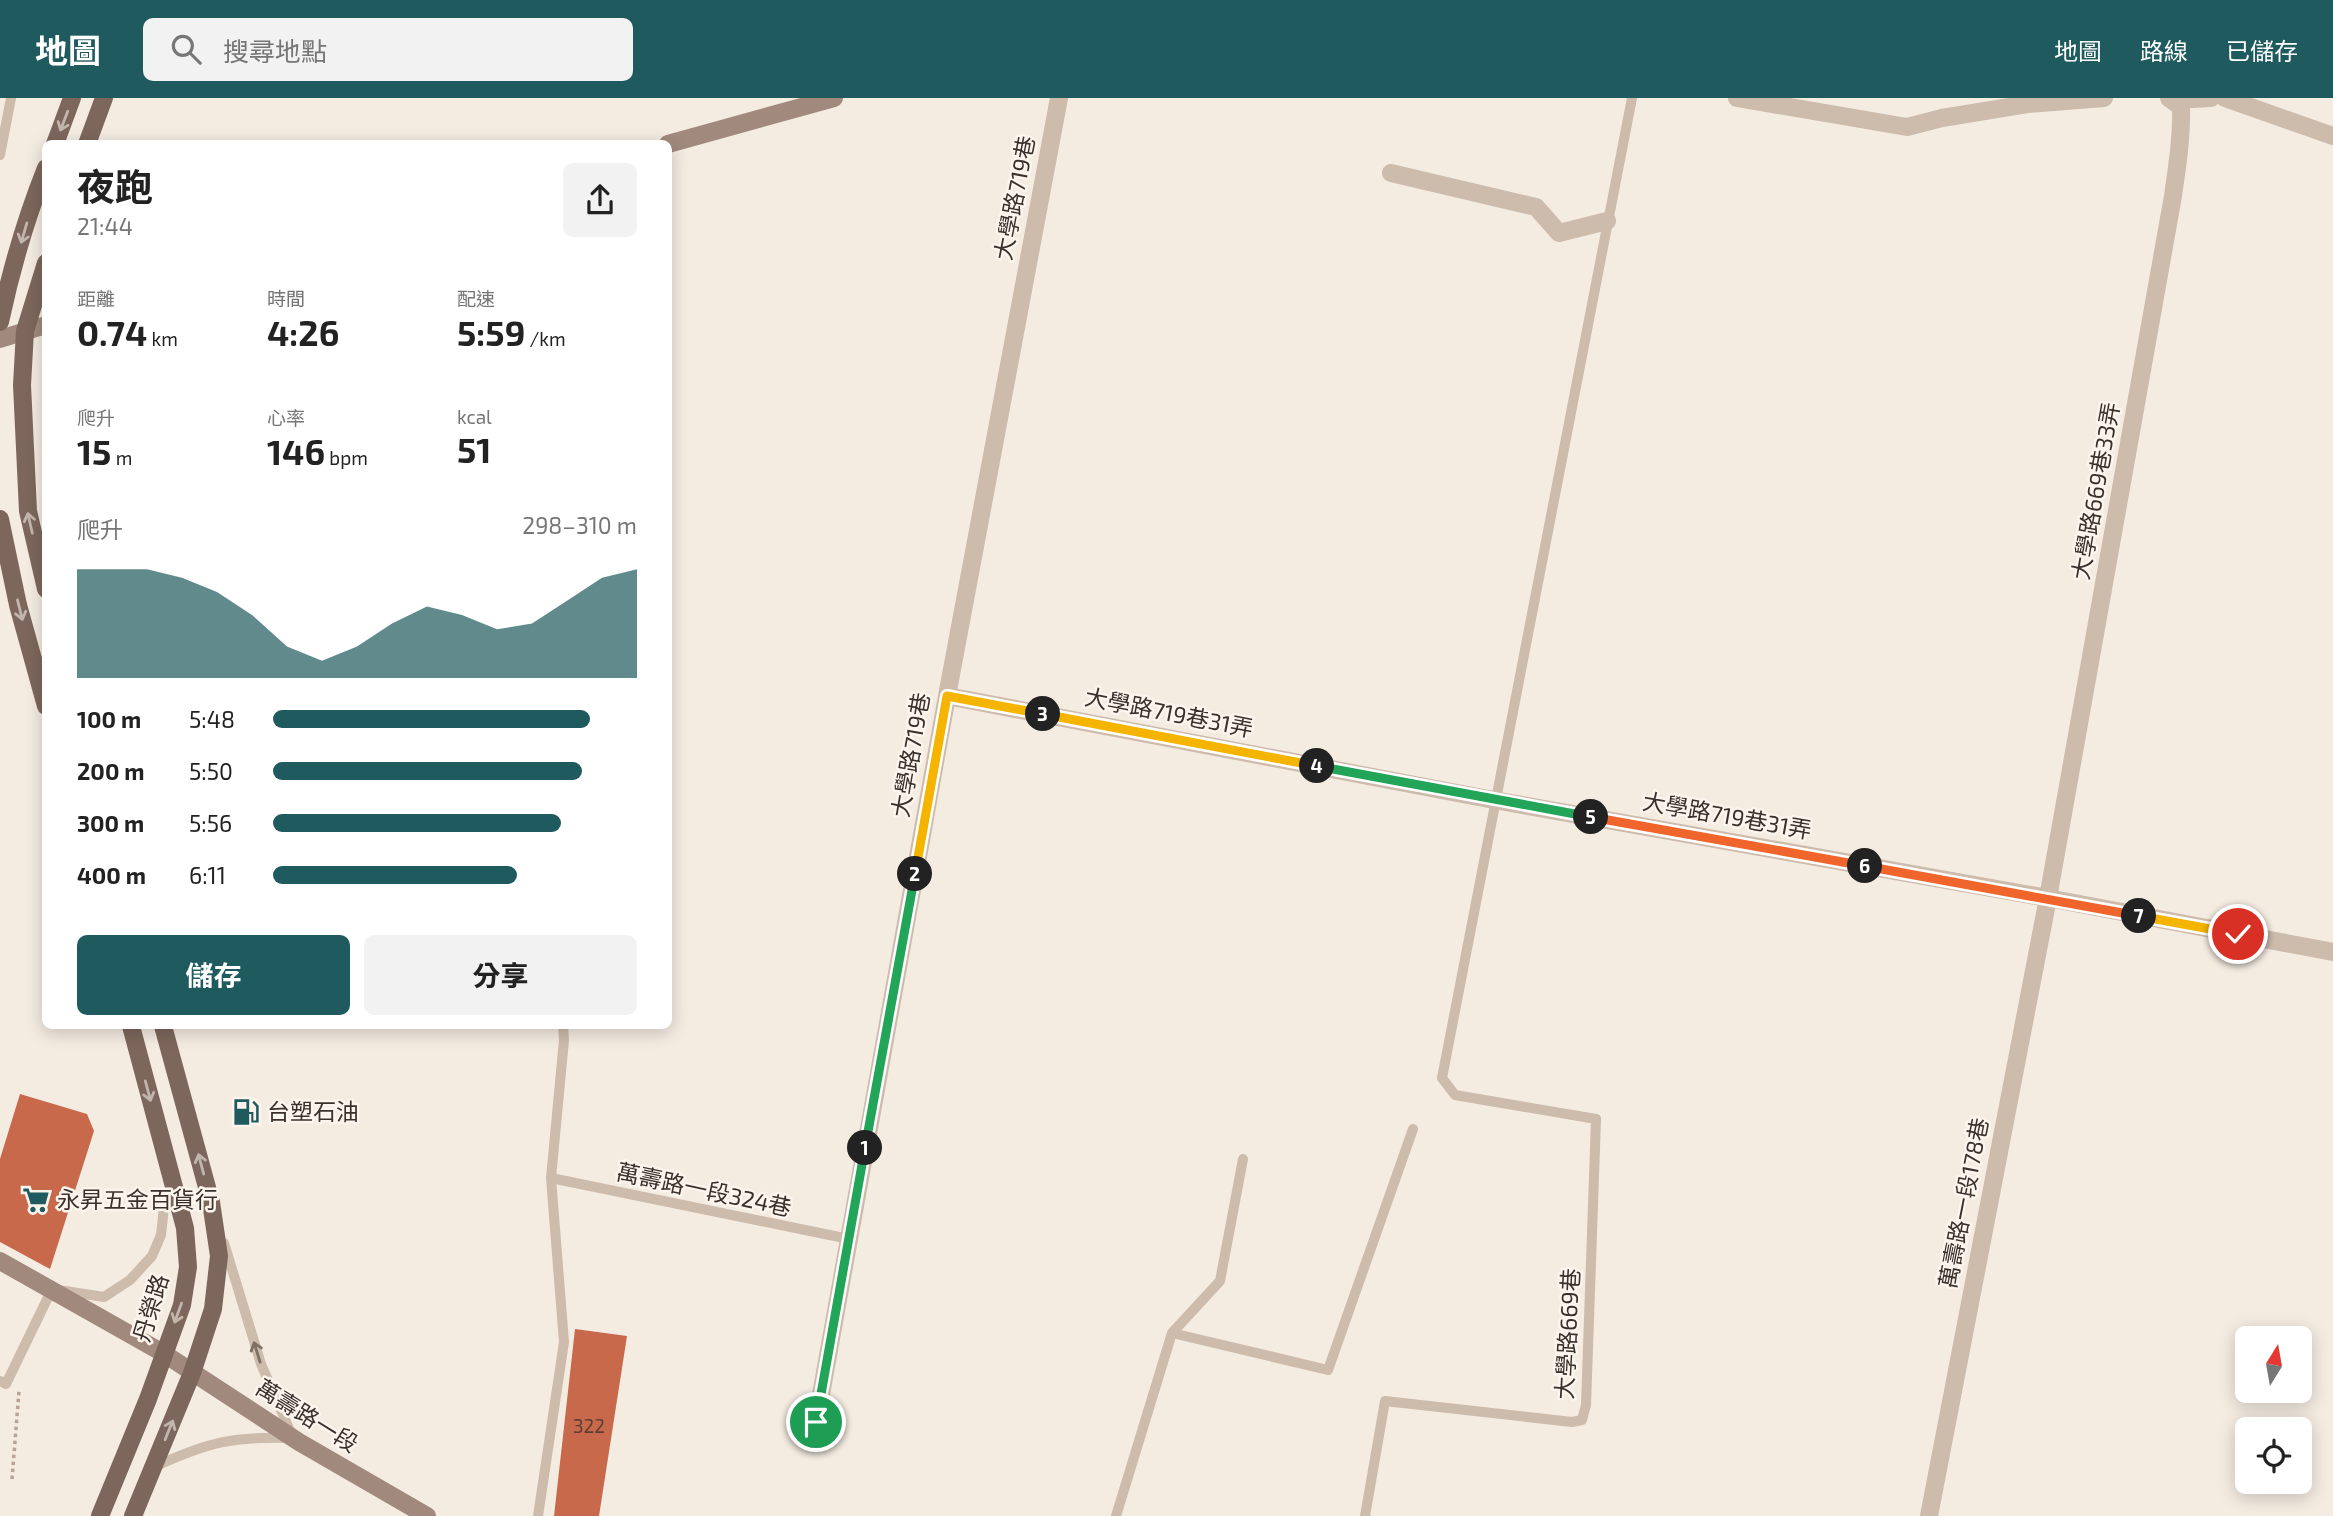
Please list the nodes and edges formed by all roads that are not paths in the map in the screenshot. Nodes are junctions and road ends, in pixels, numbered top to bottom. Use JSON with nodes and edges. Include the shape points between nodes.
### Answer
{"nodes":[{"id":1,"x":10,"y":98,"type":"edge"},
{"id":2,"x":72,"y":98,"type":"edge"},
{"id":3,"x":104,"y":98,"type":"edge"},
{"id":4,"x":834,"y":98,"type":"edge"},
{"id":5,"x":1059,"y":98,"type":"edge"},
{"id":6,"x":1632,"y":98,"type":"edge"},
{"id":7,"x":1737,"y":98,"type":"edge"},
{"id":8,"x":2104,"y":98,"type":"edge"},
{"id":9,"x":2211,"y":98,"type":"edge"},
{"id":10,"x":2225,"y":98,"type":"edge"},
{"id":11,"x":2170,"y":99,"type":"edge"},
{"id":12,"x":782,"y":105,"type":"edge"},
{"id":13,"x":2333,"y":136,"type":"edge"},
{"id":14,"x":56,"y":140,"type":"edge"},
{"id":15,"x":88,"y":140,"type":"edge"},
{"id":16,"x":672,"y":143,"type":"edge"},
{"id":17,"x":0,"y":155,"type":"edge"},
{"id":18,"x":1391,"y":173,"type":"dead end"},
{"id":19,"x":42,"y":178,"type":"edge"},
{"id":20,"x":1607,"y":221,"type":"junction"},
{"id":21,"x":42,"y":276,"type":"edge"},
{"id":22,"x":0,"y":322,"type":"edge"},
{"id":23,"x":42,"y":326,"type":"edge"},
{"id":24,"x":25,"y":331,"type":"junction"},
{"id":25,"x":0,"y":339,"type":"edge"},
{"id":26,"x":0,"y":519,"type":"edge"},
{"id":27,"x":42,"y":570,"type":"edge"},
{"id":28,"x":42,"y":692,"type":"edge"},
{"id":29,"x":947,"y":696,"type":"junction"},
{"id":30,"x":1494,"y":800,"type":"junction"},
{"id":31,"x":2048,"y":898,"type":"junction"},
{"id":32,"x":2333,"y":952,"type":"edge"},
{"id":33,"x":132,"y":1029,"type":"edge"},
{"id":34,"x":164,"y":1029,"type":"edge"},
{"id":35,"x":562,"y":1029,"type":"edge"},
{"id":36,"x":188,"y":1119,"type":"junction"},
{"id":37,"x":158,"y":1126,"type":"junction"},
{"id":38,"x":1413,"y":1129,"type":"dead end"},
{"id":39,"x":1243,"y":1159,"type":"dead end"},
{"id":40,"x":551,"y":1178,"type":"junction"},
{"id":41,"x":174,"y":1187,"type":"junction"},
{"id":42,"x":211,"y":1202,"type":"junction"},
{"id":43,"x":849,"y":1239,"type":"junction"},
{"id":44,"x":0,"y":1261,"type":"edge"},
{"id":45,"x":52,"y":1289,"type":"junction"},
{"id":46,"x":1172,"y":1333,"type":"junction"},
{"id":47,"x":163,"y":1353,"type":"junction"},
{"id":48,"x":192,"y":1373,"type":"junction"},
{"id":49,"x":3,"y":1382,"type":"edge"},
{"id":50,"x":0,"y":1396,"type":"edge"},
{"id":51,"x":816,"y":1422,"type":"dead end"},
{"id":52,"x":293,"y":1438,"type":"junction"},
{"id":53,"x":154,"y":1467,"type":"junction"},
{"id":54,"x":100,"y":1516,"type":"edge"},
{"id":55,"x":133,"y":1516,"type":"edge"},
{"id":56,"x":427,"y":1516,"type":"edge"},
{"id":57,"x":538,"y":1516,"type":"edge"},
{"id":58,"x":1116,"y":1516,"type":"edge"},
{"id":59,"x":1365,"y":1516,"type":"edge"},
{"id":60,"x":1929,"y":1516,"type":"edge"}],
"edges":[{"from":1,"to":17,"type":"lane"},
{"from":2,"to":14,"type":"main road","one_way":true},
{"from":3,"to":15,"type":"main road"},
{"from":4,"to":12,"type":"main road"},
{"from":5,"to":29,"type":"street","name":"大學路719巷"},
{"from":6,"to":20,"type":"lane"},
{"from":7,"to":8,"type":"street","via":[[1907,127],[2027,104]]},
{"from":9,"to":11,"type":"street"},
{"from":10,"to":13,"type":"street"},
{"from":11,"to":31,"type":"street","name":"大學路669巷33弄","via":[[2181,107],[2173,196]]},
{"from":12,"to":16,"type":"main road"},
{"from":18,"to":20,"type":"street","via":[[1536,207],[1559,233]]},
{"from":19,"to":22,"type":"main road","one_way":true},
{"from":20,"to":30,"type":"lane"},
{"from":21,"to":24,"type":"main road"},
{"from":23,"to":24,"type":"main road"},
{"from":24,"to":25,"type":"main road"},
{"from":27,"to":24,"type":"main road","one_way":true,"via":[[27,498],[22,385]]},
{"from":26,"to":28,"type":"main road","one_way":true},
{"from":29,"to":30,"type":"street","name":"大學路719巷31弄"},
{"from":29,"to":43,"type":"street","name":"大學路719巷"},
{"from":30,"to":31,"type":"street","name":"大學路719巷31弄"},
{"from":30,"to":59,"type":"lane","name":"大學路669巷","via":[[1442,1078],[1455,1095],[1596,1119],[1586,1405],[1582,1420],[1572,1422],[1385,1401]]},
{"from":31,"to":32,"type":"street","name":"大學路719巷31弄"},
{"from":31,"to":60,"type":"street","name":"萬壽路一段178巷"},
{"from":33,"to":37,"type":"main road","name":"丹榮路","one_way":true},
{"from":34,"to":36,"type":"main road"},
{"from":35,"to":40,"type":"lane"},
{"from":36,"to":37,"type":"main road"},
{"from":42,"to":36,"type":"main road","one_way":true},
{"from":37,"to":41,"type":"main road","name":"丹榮路"},
{"from":38,"to":46,"type":"lane","via":[[1328,1370]]},
{"from":39,"to":46,"type":"lane","via":[[1220,1281]]},
{"from":40,"to":43,"type":"lane","name":"萬壽路一段324巷"},
{"from":40,"to":57,"type":"lane","via":[[564,1342]]},
{"from":41,"to":45,"type":"lane","via":[[164,1207],[158,1246],[131,1280],[104,1297]]},
{"from":41,"to":47,"type":"main road","name":"丹榮路","one_way":true,"via":[[185,1228],[188,1266],[182,1305]]},
{"from":42,"to":48,"type":"main road","via":[[219,1256],[213,1309]]},
{"from":52,"to":42,"type":"lane","one_way":true,"via":[[261,1364]]},
{"from":43,"to":51,"type":"street","name":"大學路719巷"},
{"from":44,"to":45,"type":"main road","name":"萬壽路一段"},
{"from":45,"to":47,"type":"main road","name":"萬壽路一段"},
{"from":45,"to":49,"type":"lane"},
{"from":46,"to":58,"type":"lane"},
{"from":47,"to":48,"type":"main road","name":"萬壽路一段"},
{"from":47,"to":54,"type":"main road","name":"丹榮路"},
{"from":48,"to":52,"type":"main road","name":"萬壽路一段"},
{"from":53,"to":48,"type":"main road","one_way":true},
{"from":49,"to":50,"type":"lane"},
{"from":52,"to":53,"type":"lane","via":[[229,1439],[192,1449]]},
{"from":52,"to":56,"type":"main road","name":"萬壽路一段"},
{"from":53,"to":55,"type":"main road"}]}
